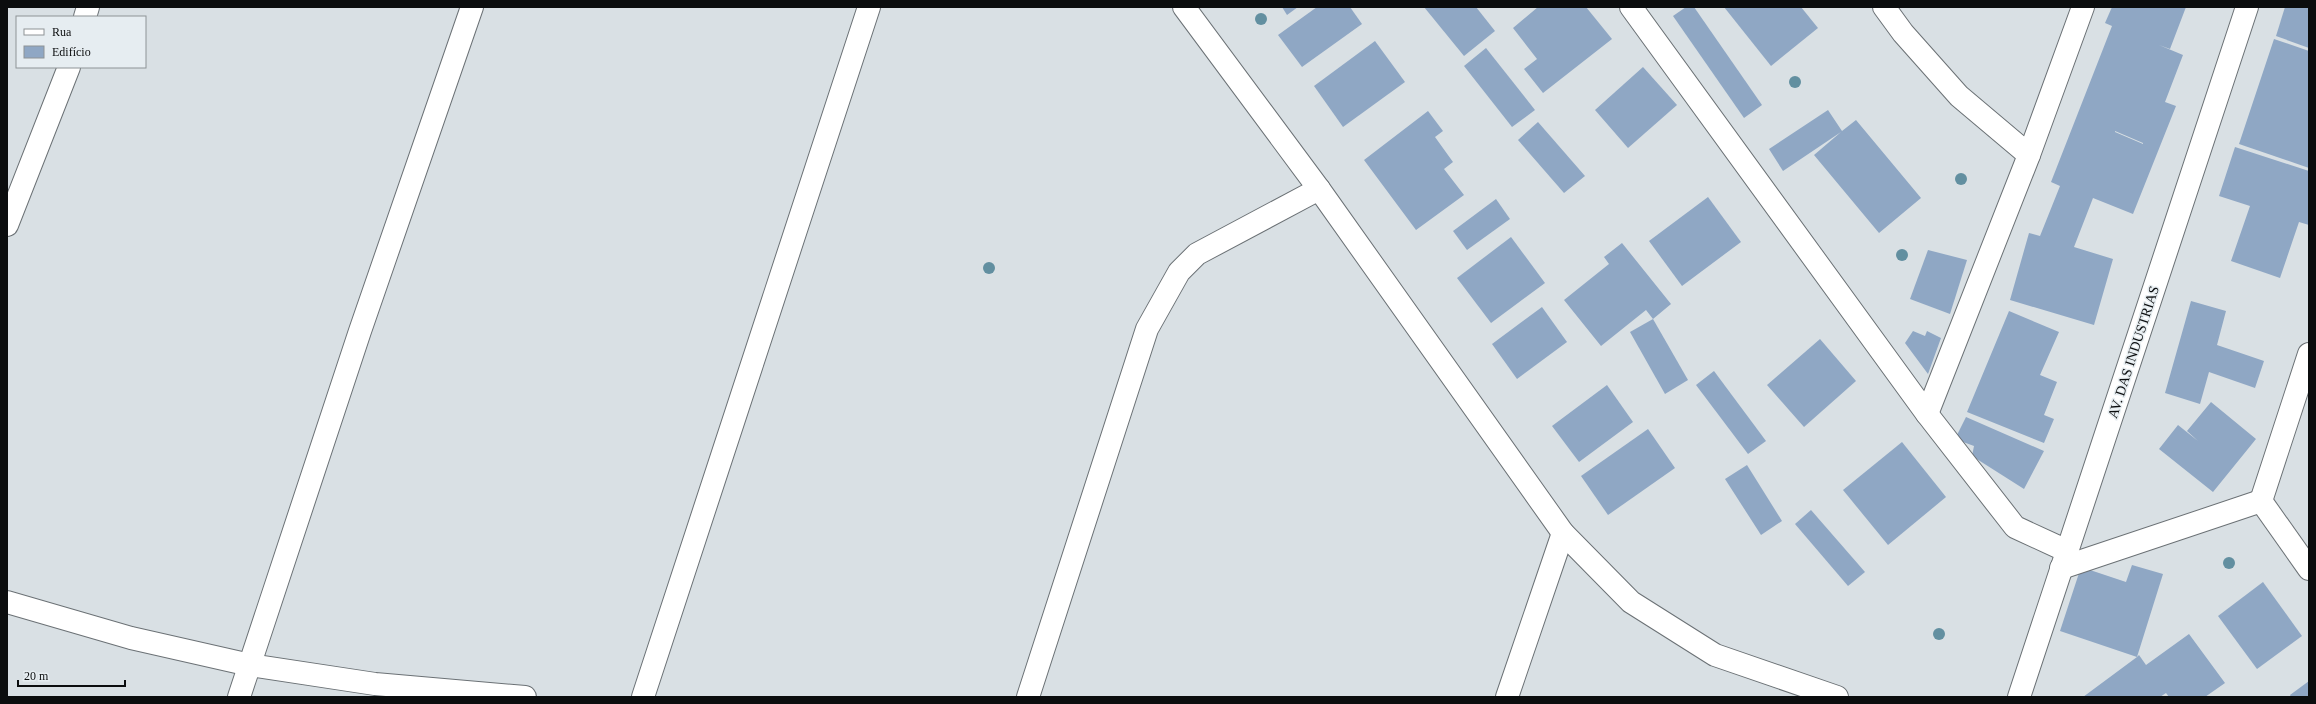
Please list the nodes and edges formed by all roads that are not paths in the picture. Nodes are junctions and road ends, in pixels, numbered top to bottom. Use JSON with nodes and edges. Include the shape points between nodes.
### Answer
{"nodes":[{"id":1,"x":472,"y":7,"type":"edge"},
{"id":2,"x":869,"y":7,"type":"edge"},
{"id":3,"x":1184,"y":7,"type":"edge"},
{"id":4,"x":1631,"y":7,"type":"edge"},
{"id":5,"x":1884,"y":7,"type":"edge"},
{"id":6,"x":2083,"y":7,"type":"edge"},
{"id":7,"x":2247,"y":7,"type":"edge"},
{"id":8,"x":69,"y":68,"type":"edge"},
{"id":9,"x":2029,"y":155,"type":"junction"},
{"id":10,"x":1319,"y":189,"type":"junction"},
{"id":11,"x":7,"y":225,"type":"edge"},
{"id":12,"x":2309,"y":354,"type":"edge"},
{"id":13,"x":1927,"y":414,"type":"junction"},
{"id":14,"x":2261,"y":501,"type":"junction"},
{"id":15,"x":1563,"y":533,"type":"junction"},
{"id":16,"x":2064,"y":559,"type":"junction"},
{"id":17,"x":2309,"y":569,"type":"edge"},
{"id":18,"x":7,"y":602,"type":"edge"},
{"id":19,"x":250,"y":664,"type":"junction"},
{"id":20,"x":239,"y":697,"type":"edge"},
{"id":21,"x":525,"y":697,"type":"edge"},
{"id":22,"x":643,"y":697,"type":"edge"},
{"id":23,"x":1028,"y":697,"type":"edge"},
{"id":24,"x":1507,"y":697,"type":"edge"},
{"id":25,"x":1837,"y":697,"type":"edge"},
{"id":26,"x":2019,"y":697,"type":"edge"}],
"edges":[{"from":1,"to":19,"type":"street","via":[[360,330]]},
{"from":2,"to":22,"type":"street"},
{"from":3,"to":10,"type":"street"},
{"from":4,"to":13,"type":"street"},
{"from":5,"to":9,"type":"street","via":[[1903,33],[1959,96]]},
{"from":6,"to":9,"type":"street"},
{"from":7,"to":16,"type":"street","name":"AV. DAS INDUSTRIAS"},
{"from":8,"to":11,"type":"street"},
{"from":9,"to":13,"type":"street"},
{"from":10,"to":15,"type":"street"},
{"from":10,"to":23,"type":"street","via":[[1197,254],[1179,272],[1147,329]]},
{"from":12,"to":14,"type":"street"},
{"from":13,"to":16,"type":"street","via":[[2015,527]]},
{"from":14,"to":16,"type":"street"},
{"from":14,"to":17,"type":"street"},
{"from":15,"to":24,"type":"street"},
{"from":15,"to":25,"type":"street","via":[[1631,602],[1715,655]]},
{"from":16,"to":26,"type":"street","name":"AV. DAS INDUSTRIAS"},
{"from":18,"to":19,"type":"street","via":[[131,638]]},
{"from":19,"to":20,"type":"street"},
{"from":19,"to":21,"type":"street","via":[[375,684]]}]}
